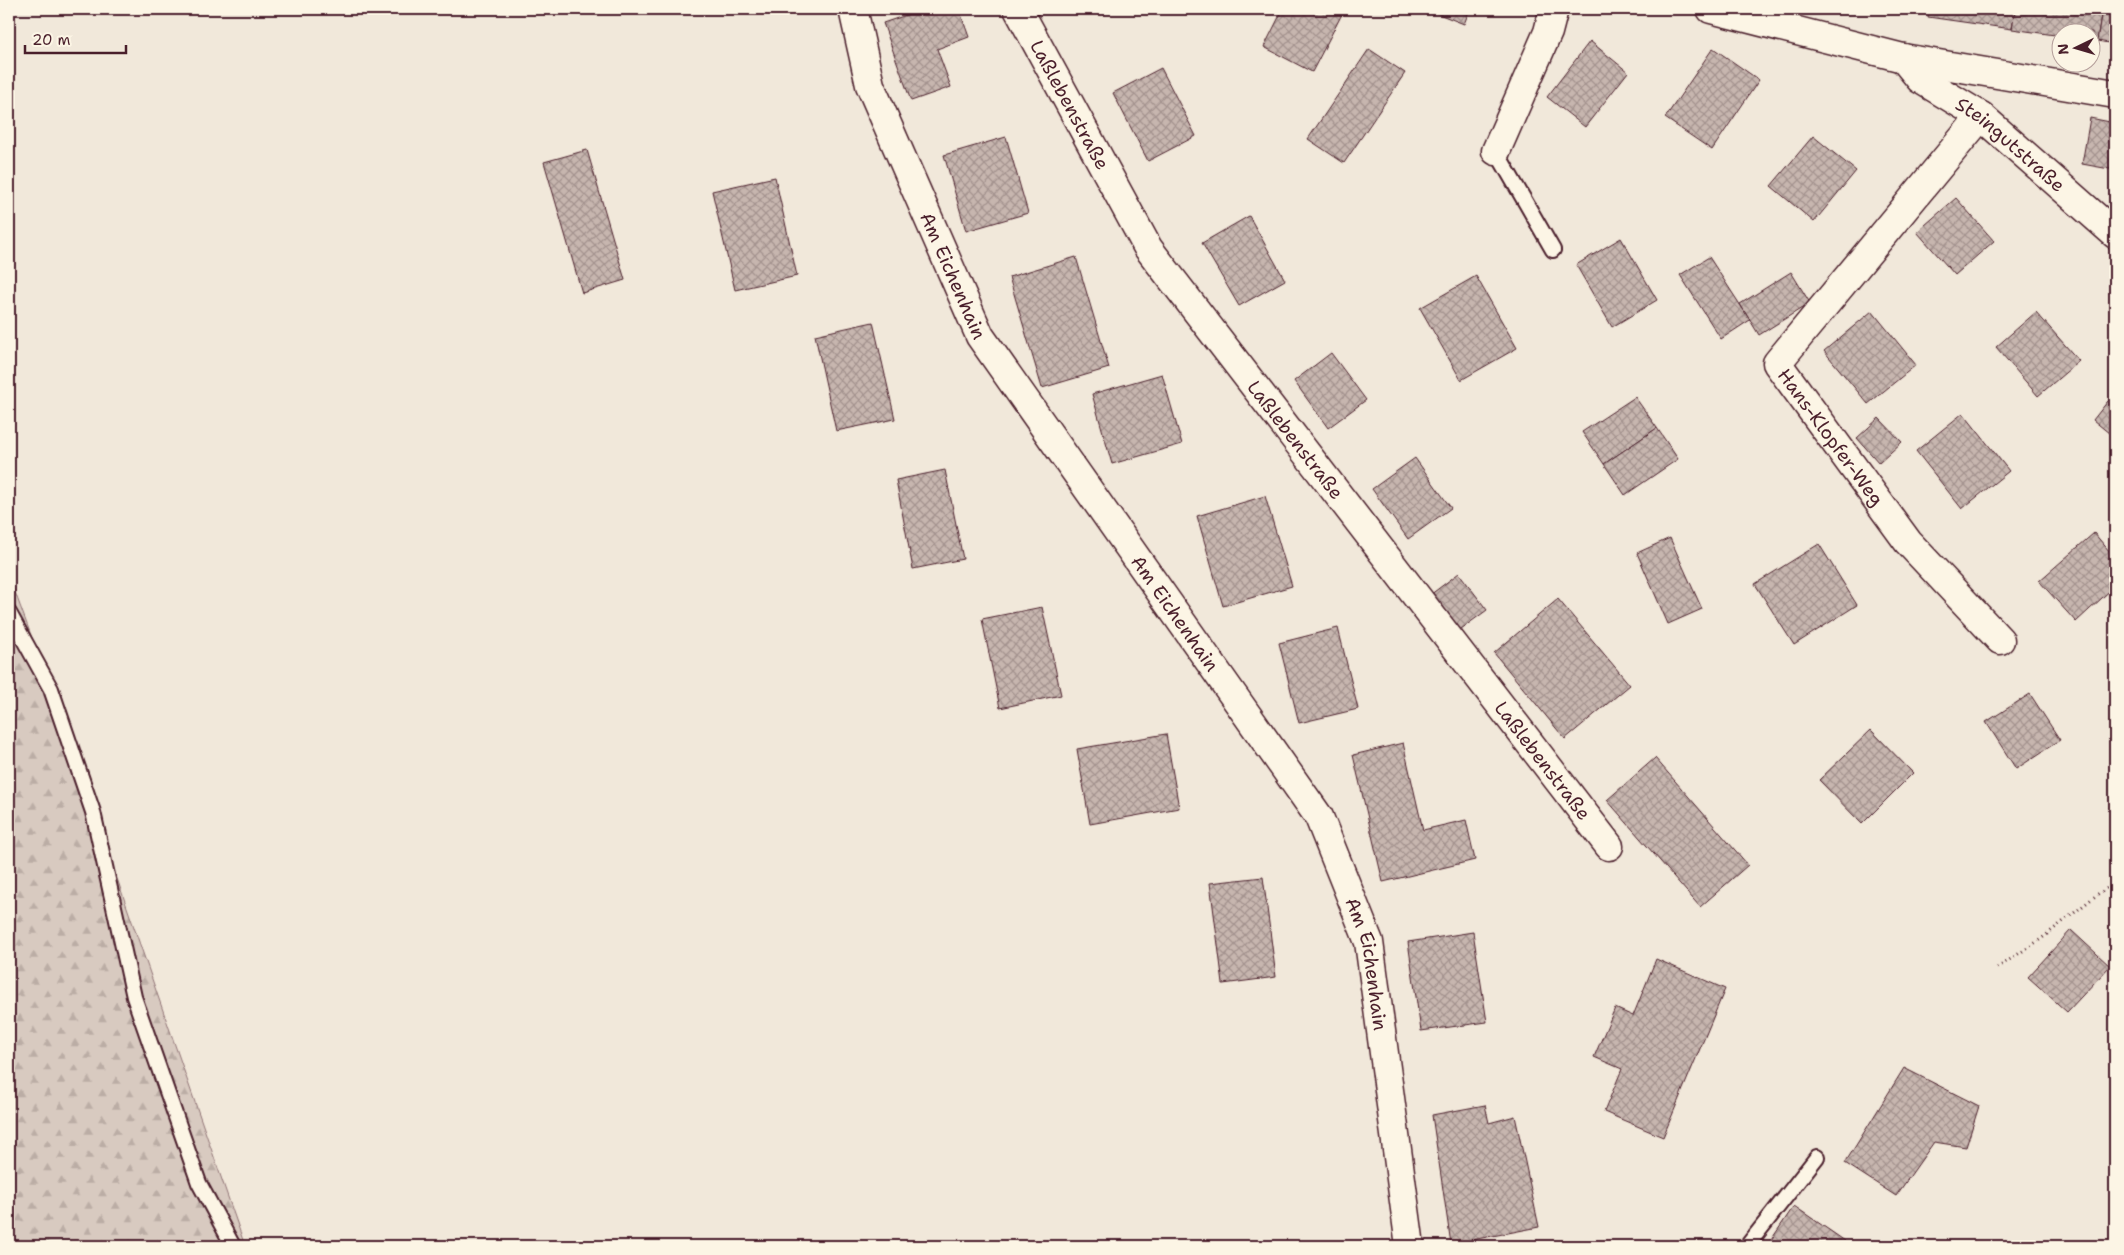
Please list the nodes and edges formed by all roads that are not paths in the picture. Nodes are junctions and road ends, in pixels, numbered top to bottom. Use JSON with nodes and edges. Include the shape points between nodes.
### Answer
{"nodes":[{"id":1,"x":853,"y":9,"type":"edge"},
{"id":2,"x":1018,"y":9,"type":"edge"},
{"id":3,"x":1554,"y":9,"type":"edge"},
{"id":4,"x":1711,"y":9,"type":"edge"},
{"id":5,"x":1903,"y":58,"type":"junction"},
{"id":6,"x":2115,"y":94,"type":"edge"},
{"id":7,"x":1981,"y":116,"type":"junction"},
{"id":8,"x":1496,"y":151,"type":"joint"},
{"id":9,"x":2115,"y":234,"type":"edge"},
{"id":10,"x":1553,"y":250,"type":"dead end"},
{"id":11,"x":9,"y":613,"type":"edge"},
{"id":12,"x":2000,"y":640,"type":"dead end"},
{"id":13,"x":1610,"y":846,"type":"dead end"},
{"id":14,"x":1816,"y":1157,"type":"dead end"},
{"id":15,"x":233,"y":1246,"type":"edge"},
{"id":16,"x":1410,"y":1246,"type":"edge"},
{"id":17,"x":1747,"y":1246,"type":"edge"}],
"edges":[{"from":1,"to":16,"type":"street","name":"Am Eichenhain","via":[[870,85],[980,336],[1319,817],[1369,942]]},
{"from":2,"to":13,"type":"street","name":"Laßlebenstraße","via":[[1148,248]]},
{"from":3,"to":8,"type":"street","via":[[1548,32]]},
{"from":4,"to":5,"type":"street","name":"Steingutstraße"},
{"from":5,"to":6,"type":"street","name":"Steingutstraße"},
{"from":5,"to":7,"type":"street","name":"Steingutstraße","via":[[1920,79]]},
{"from":7,"to":9,"type":"street","name":"Steingutstraße"},
{"from":7,"to":12,"type":"street","name":"Hans-Klopfer-Weg","via":[[1777,363],[1908,542]]},
{"from":8,"to":10,"type":"lane"},
{"from":11,"to":15,"type":"lane","via":[[51,690],[93,812],[134,997],[199,1182]]},
{"from":14,"to":17,"type":"lane"}]}
